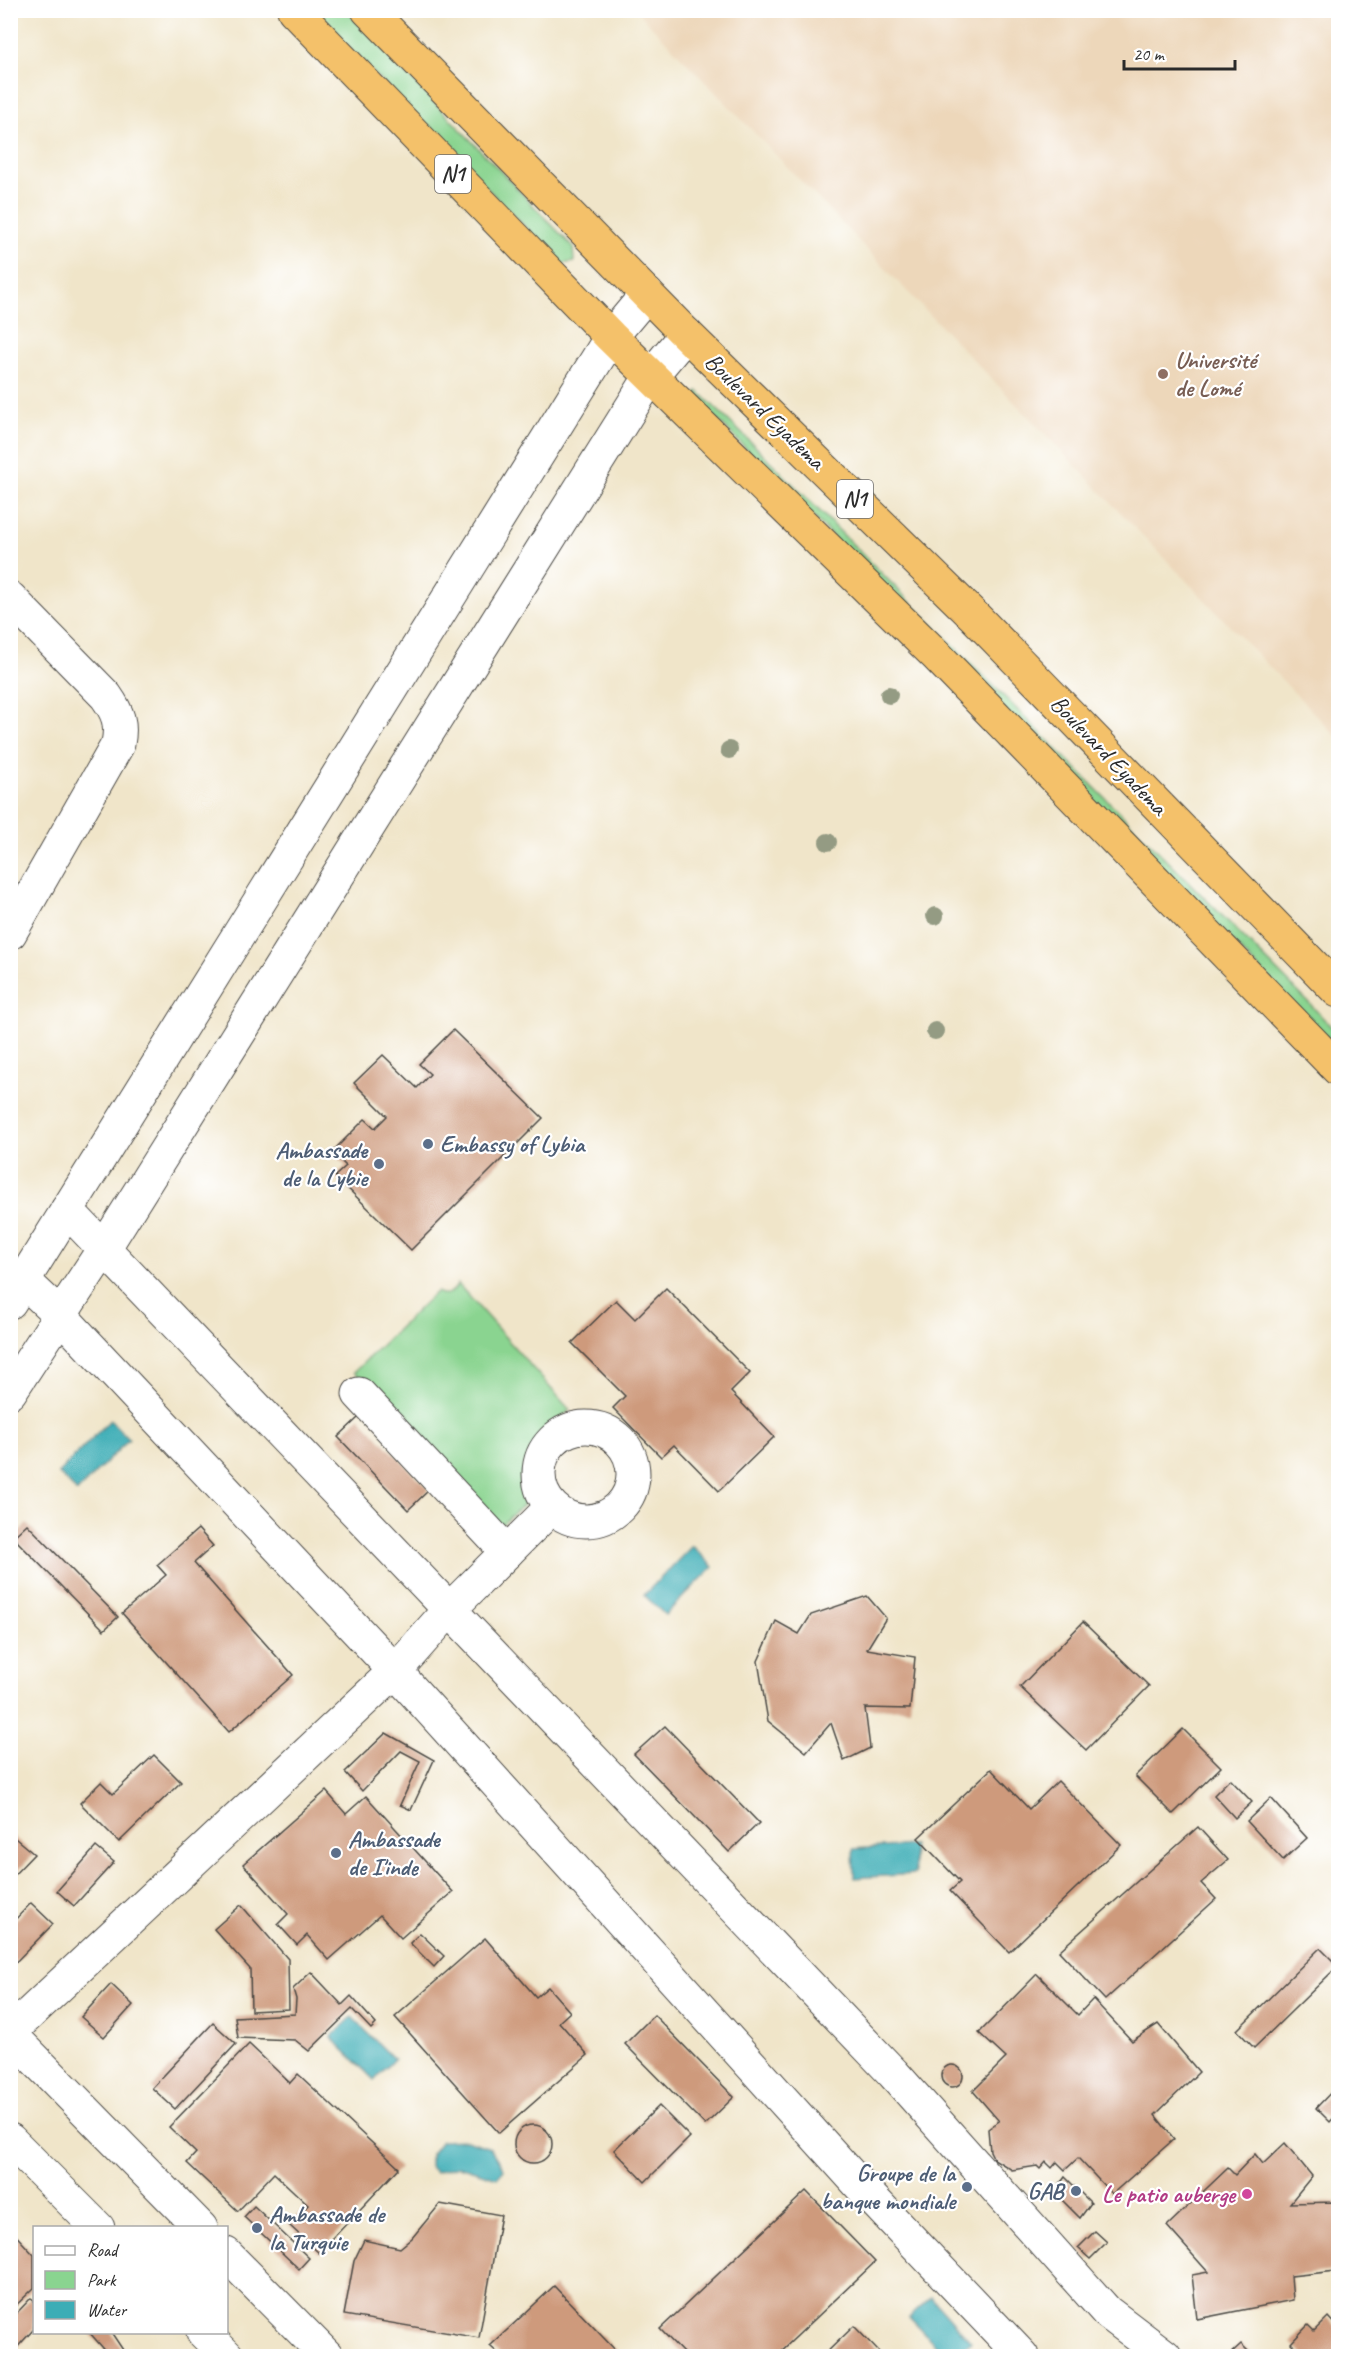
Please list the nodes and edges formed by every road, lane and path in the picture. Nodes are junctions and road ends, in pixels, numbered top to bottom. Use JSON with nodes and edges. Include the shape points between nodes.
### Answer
{"nodes":[{"id":1,"x":294,"y":10,"type":"edge"},
{"id":2,"x":368,"y":10,"type":"edge"},
{"id":3,"x":647,"y":294,"type":"junction"},
{"id":4,"x":687,"y":334,"type":"junction"},
{"id":5,"x":611,"y":337,"type":"junction"},
{"id":6,"x":651,"y":376,"type":"junction"},
{"id":7,"x":10,"y":598,"type":"edge"},
{"id":8,"x":10,"y":933,"type":"edge"},
{"id":9,"x":1338,"y":991,"type":"edge"},
{"id":10,"x":1338,"y":1069,"type":"edge"},
{"id":11,"x":67,"y":1210,"type":"junction"},
{"id":12,"x":105,"y":1247,"type":"junction"},
{"id":13,"x":17,"y":1292,"type":"edge"},
{"id":14,"x":60,"y":1315,"type":"junction"},
{"id":15,"x":10,"y":1392,"type":"edge"},
{"id":16,"x":359,"y":1394,"type":"dead end"},
{"id":17,"x":552,"y":1507,"type":"dead end"},
{"id":18,"x":507,"y":1552,"type":"junction"},
{"id":19,"x":449,"y":1610,"type":"junction"},
{"id":20,"x":395,"y":1671,"type":"junction"},
{"id":21,"x":10,"y":2033,"type":"edge"},
{"id":22,"x":10,"y":2140,"type":"edge"},
{"id":23,"x":96,"y":2226,"type":"edge"},
{"id":24,"x":199,"y":2226,"type":"edge"},
{"id":25,"x":228,"y":2256,"type":"edge"},
{"id":26,"x":205,"y":2334,"type":"edge"},
{"id":27,"x":227,"y":2356,"type":"edge"},
{"id":28,"x":327,"y":2356,"type":"edge"},
{"id":29,"x":1022,"y":2356,"type":"edge"},
{"id":30,"x":1165,"y":2356,"type":"edge"}],
"edges":[{"from":1,"to":5,"type":"highway","number":"N1"},
{"from":2,"to":3,"type":"highway","name":"Boulevard Eyadema","number":"N1"},
{"from":3,"to":4,"type":"highway","name":"Boulevard Eyadema","number":"N1"},
{"from":3,"to":5,"type":"street"},
{"from":4,"to":6,"type":"street"},
{"from":4,"to":9,"type":"highway","name":"Boulevard Eyadema","number":"N1","via":[[976,618]]},
{"from":5,"to":6,"type":"highway","number":"N1"},
{"from":5,"to":11,"type":"street"},
{"from":6,"to":10,"type":"highway","number":"N1","via":[[937,656]]},
{"from":6,"to":12,"type":"street"},
{"from":7,"to":8,"type":"street","via":[[106,696],[117,712],[121,728],[118,744]]},
{"from":11,"to":12,"type":"street"},
{"from":11,"to":13,"type":"street"},
{"from":12,"to":14,"type":"street"},
{"from":12,"to":19,"type":"street"},
{"from":13,"to":14,"type":"street"},
{"from":14,"to":15,"type":"street"},
{"from":14,"to":20,"type":"street"},
{"from":16,"to":18,"type":"street"},
{"from":17,"to":18,"type":"street"},
{"from":18,"to":19,"type":"street"},
{"from":19,"to":20,"type":"street"},
{"from":19,"to":30,"type":"street","via":[[893,2073],[1107,2312]]},
{"from":20,"to":21,"type":"street"},
{"from":20,"to":29,"type":"street","via":[[866,2192]]},
{"from":21,"to":24,"type":"street"},
{"from":22,"to":23,"type":"street"},
{"from":25,"to":28,"type":"street"},
{"from":26,"to":27,"type":"street"}]}
